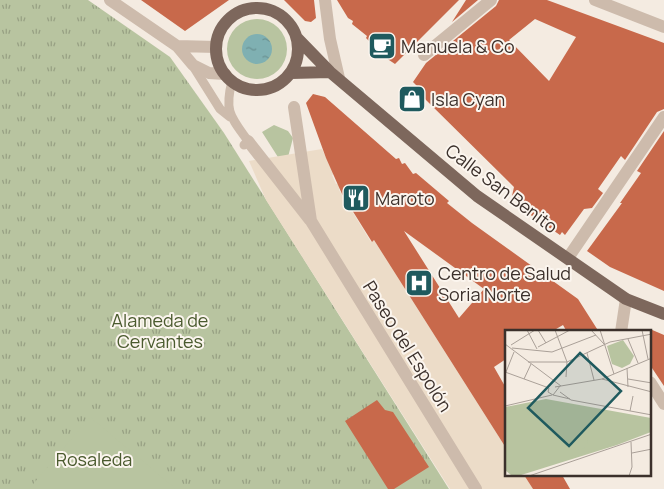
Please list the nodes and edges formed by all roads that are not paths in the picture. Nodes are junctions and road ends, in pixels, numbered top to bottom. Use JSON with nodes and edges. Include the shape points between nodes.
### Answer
{"nodes":[{"id":1,"x":110,"y":0,"type":"edge"},
{"id":2,"x":325,"y":0,"type":"edge"},
{"id":3,"x":491,"y":0,"type":"edge"},
{"id":4,"x":595,"y":0,"type":"edge"},
{"id":5,"x":250,"y":4,"type":"edge"},
{"id":6,"x":664,"y":27,"type":"edge"},
{"id":7,"x":297,"y":38,"type":"junction"},
{"id":8,"x":177,"y":46,"type":"junction"},
{"id":9,"x":216,"y":47,"type":"junction"},
{"id":10,"x":424,"y":55,"type":"dead end"},
{"id":11,"x":193,"y":65,"type":"junction"},
{"id":12,"x":291,"y":72,"type":"junction"},
{"id":13,"x":334,"y":75,"type":"junction"},
{"id":14,"x":228,"y":78,"type":"junction"},
{"id":15,"x":294,"y":107,"type":"dead end"},
{"id":16,"x":230,"y":117,"type":"junction"},
{"id":17,"x":664,"y":117,"type":"edge"},
{"id":18,"x":246,"y":143,"type":"joint"},
{"id":19,"x":311,"y":221,"type":"junction"},
{"id":20,"x":568,"y":258,"type":"junction"},
{"id":21,"x":626,"y":299,"type":"junction"},
{"id":22,"x":664,"y":314,"type":"edge"},
{"id":23,"x":621,"y":330,"type":"edge"},
{"id":24,"x":652,"y":385,"type":"edge"},
{"id":25,"x":664,"y":404,"type":"edge"},
{"id":26,"x":476,"y":489,"type":"edge"}],
"edges":[{"from":1,"to":8,"type":"street"},
{"from":2,"to":13,"type":"street"},
{"from":3,"to":10,"type":"street"},
{"from":4,"to":6,"type":"street"},
{"from":5,"to":7,"type":"main road","via":[[275,12],[290,24]]},
{"from":5,"to":9,"type":"main road","via":[[228,19]]},
{"from":7,"to":12,"type":"main road","via":[[298,56]]},
{"from":7,"to":13,"type":"main road","name":"Calle San Benito"},
{"from":8,"to":9,"type":"street"},
{"from":8,"to":11,"type":"street"},
{"from":9,"to":14,"type":"main road","via":[[218,61]]},
{"from":11,"to":14,"type":"street"},
{"from":11,"to":16,"type":"lane","via":[[220,109]]},
{"from":12,"to":13,"type":"main road"},
{"from":12,"to":14,"type":"main road","via":[[279,83],[265,89],[250,89]]},
{"from":13,"to":20,"type":"main road","name":"Calle San Benito","via":[[476,196]]},
{"from":14,"to":16,"type":"lane"},
{"from":15,"to":19,"type":"street","name":"Paseo del Espolón"},
{"from":16,"to":18,"type":"lane"},
{"from":17,"to":20,"type":"street"},
{"from":18,"to":19,"type":"street","name":"Paseo del Espolón"},
{"from":19,"to":26,"type":"street","name":"Paseo del Espolón"},
{"from":20,"to":21,"type":"main road","name":"Calle San Benito"},
{"from":21,"to":22,"type":"main road","name":"Calle San Benito"},
{"from":21,"to":23,"type":"street"},
{"from":24,"to":25,"type":"street"}]}
